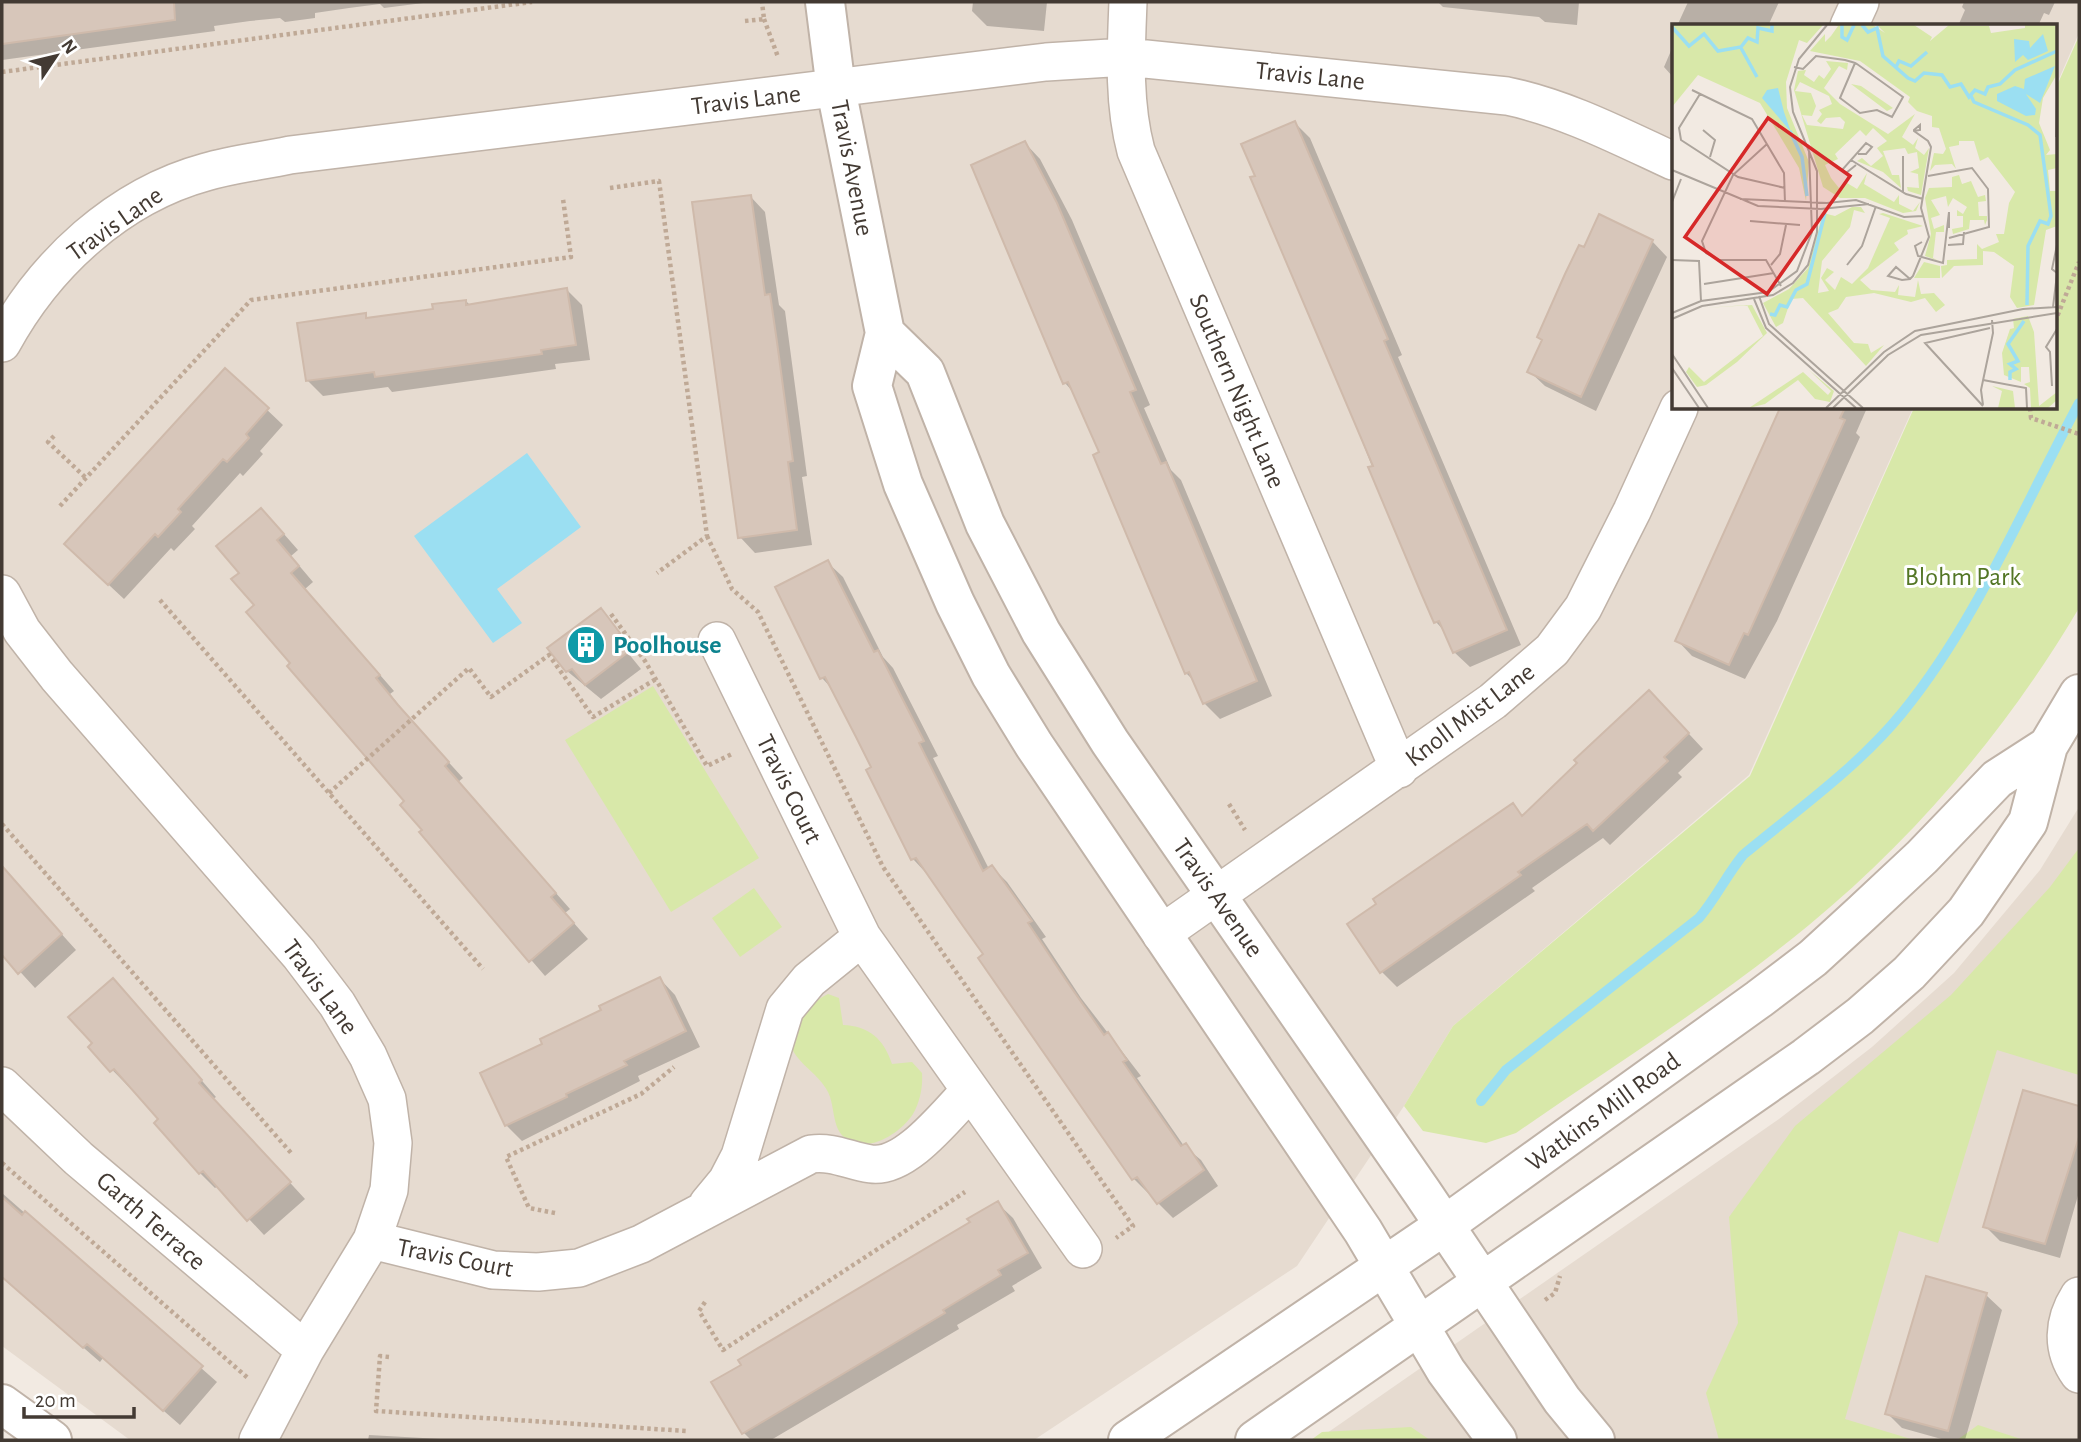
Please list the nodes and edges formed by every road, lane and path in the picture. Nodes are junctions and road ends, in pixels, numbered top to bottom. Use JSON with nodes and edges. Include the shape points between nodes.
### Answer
{"nodes":[{"id":1,"x":532,"y":2,"type":"edge"},
{"id":2,"x":762,"y":2,"type":"edge"},
{"id":3,"x":825,"y":2,"type":"edge"},
{"id":4,"x":1128,"y":2,"type":"edge"},
{"id":5,"x":1860,"y":2,"type":"edge"},
{"id":6,"x":764,"y":19,"type":"junction"},
{"id":7,"x":745,"y":21,"type":"dead end"},
{"id":8,"x":1850,"y":24,"type":"edge"},
{"id":9,"x":778,"y":57,"type":"dead end"},
{"id":10,"x":1126,"y":57,"type":"junction"},
{"id":11,"x":2,"y":72,"type":"edge"},
{"id":12,"x":836,"y":89,"type":"junction"},
{"id":13,"x":1672,"y":161,"type":"edge"},
{"id":14,"x":610,"y":188,"type":"dead end"},
{"id":15,"x":563,"y":199,"type":"dead end"},
{"id":16,"x":2079,"y":262,"type":"edge"},
{"id":17,"x":2056,"y":320,"type":"edge"},
{"id":18,"x":885,"y":332,"type":"junction"},
{"id":19,"x":2,"y":343,"type":"edge"},
{"id":20,"x":1678,"y":410,"type":"edge"},
{"id":21,"x":2030,"y":410,"type":"edge"},
{"id":22,"x":2079,"y":434,"type":"edge"},
{"id":23,"x":54,"y":436,"type":"dead end"},
{"id":24,"x":86,"y":478,"type":"junction"},
{"id":25,"x":60,"y":506,"type":"dead end"},
{"id":26,"x":707,"y":536,"type":"junction"},
{"id":27,"x":657,"y":573,"type":"dead end"},
{"id":28,"x":2,"y":594,"type":"edge"},
{"id":29,"x":159,"y":600,"type":"dead end"},
{"id":30,"x":611,"y":614,"type":"dead end"},
{"id":31,"x":717,"y":641,"type":"dead end"},
{"id":32,"x":656,"y":678,"type":"junction"},
{"id":33,"x":2079,"y":694,"type":"edge"},
{"id":34,"x":764,"y":738,"type":"junction"},
{"id":35,"x":2048,"y":746,"type":"junction"},
{"id":36,"x":1399,"y":769,"type":"junction"},
{"id":37,"x":329,"y":793,"type":"junction"},
{"id":38,"x":1229,"y":804,"type":"dead end"},
{"id":39,"x":2,"y":824,"type":"edge"},
{"id":40,"x":1247,"y":834,"type":"dead end"},
{"id":41,"x":1217,"y":896,"type":"junction"},
{"id":42,"x":1161,"y":934,"type":"junction"},
{"id":43,"x":862,"y":937,"type":"junction"},
{"id":44,"x":483,"y":970,"type":"dead end"},
{"id":45,"x":674,"y":1067,"type":"dead end"},
{"id":46,"x":2,"y":1086,"type":"edge"},
{"id":47,"x":970,"y":1091,"type":"junction"},
{"id":48,"x":292,"y":1154,"type":"dead end"},
{"id":49,"x":2,"y":1163,"type":"edge"},
{"id":50,"x":965,"y":1192,"type":"dead end"},
{"id":51,"x":555,"y":1213,"type":"dead end"},
{"id":52,"x":695,"y":1215,"type":"junction"},
{"id":53,"x":1445,"y":1225,"type":"junction"},
{"id":54,"x":372,"y":1240,"type":"junction"},
{"id":55,"x":1083,"y":1249,"type":"joint"},
{"id":56,"x":1384,"y":1267,"type":"junction"},
{"id":57,"x":1482,"y":1284,"type":"junction"},
{"id":58,"x":2079,"y":1296,"type":"edge"},
{"id":59,"x":705,"y":1302,"type":"dead end"},
{"id":60,"x":1419,"y":1326,"type":"junction"},
{"id":61,"x":215,"y":1349,"type":"dead end"},
{"id":62,"x":305,"y":1350,"type":"junction"},
{"id":63,"x":389,"y":1357,"type":"dead end"},
{"id":64,"x":2079,"y":1374,"type":"edge"},
{"id":65,"x":2,"y":1404,"type":"edge"},
{"id":66,"x":686,"y":1431,"type":"dead end"},
{"id":67,"x":52,"y":1440,"type":"edge"},
{"id":68,"x":258,"y":1440,"type":"edge"},
{"id":69,"x":1128,"y":1440,"type":"edge"},
{"id":70,"x":1255,"y":1440,"type":"edge"},
{"id":71,"x":1497,"y":1440,"type":"edge"},
{"id":72,"x":1595,"y":1440,"type":"edge"}],
"edges":[{"from":1,"to":11,"type":"path"},
{"from":2,"to":6,"type":"path"},
{"from":3,"to":12,"type":"street","name":"Travis Avenue"},
{"from":4,"to":10,"type":"street","name":"Southern Night Lane"},
{"from":5,"to":8,"type":"street"},
{"from":6,"to":7,"type":"path"},
{"from":6,"to":9,"type":"path"},
{"from":10,"to":12,"type":"street","name":"Travis Lane","via":[[1046,62]]},
{"from":10,"to":13,"type":"street","name":"Travis Lane","via":[[1507,96],[1579,118]]},
{"from":10,"to":36,"type":"street","name":"Southern Night Lane","via":[[1130,130],[1140,161]]},
{"from":12,"to":18,"type":"street","name":"Travis Avenue"},
{"from":12,"to":19,"type":"street","name":"Travis Lane","via":[[290,155],[207,172],[154,193],[84,239],[37,287]]},
{"from":14,"to":26,"type":"path","via":[[659,181]]},
{"from":15,"to":24,"type":"path","via":[[571,257],[251,300]]},
{"from":16,"to":17,"type":"path"},
{"from":18,"to":41,"type":"street","name":"Travis Avenue","via":[[925,372],[985,524],[1041,632],[1110,742]]},
{"from":18,"to":42,"type":"street","name":"Travis Avenue","via":[[872,386],[903,484],[955,603],[991,676]]},
{"from":20,"to":36,"type":"street","name":"Knoll Mist Lane","via":[[1632,511],[1567,632],[1516,684]]},
{"from":21,"to":22,"type":"path","via":[[2031,418]]},
{"from":23,"to":24,"type":"path","via":[[48,442]]},
{"from":24,"to":25,"type":"path"},
{"from":26,"to":27,"type":"path"},
{"from":26,"to":55,"type":"path","via":[[732,589],[758,612],[883,867],[1133,1226],[1088,1257]]},
{"from":28,"to":54,"type":"street","name":"Travis Lane","via":[[22,631],[58,676],[299,954],[368,1056],[387,1099],[393,1143],[389,1190]]},
{"from":29,"to":37,"type":"path"},
{"from":30,"to":32,"type":"path"},
{"from":31,"to":34,"type":"street","name":"Travis Court"},
{"from":32,"to":34,"type":"path","via":[[707,766]]},
{"from":32,"to":37,"type":"path","via":[[593,717],[548,655],[491,697],[469,668]]},
{"from":33,"to":35,"type":"street","name":"Watkins Mill Road"},
{"from":34,"to":43,"type":"street","name":"Travis Court"},
{"from":35,"to":53,"type":"street","name":"Watkins Mill Road","via":[[1997,779],[1922,857],[1813,958]]},
{"from":35,"to":57,"type":"street","name":"Watkins Mill Road","via":[[2028,822],[1966,912],[1909,973],[1806,1057]]},
{"from":36,"to":41,"type":"street","name":"Knoll Mist Lane"},
{"from":37,"to":44,"type":"path"},
{"from":38,"to":40,"type":"path"},
{"from":39,"to":48,"type":"path"},
{"from":41,"to":42,"type":"street","name":"Knoll Mist Lane"},
{"from":41,"to":53,"type":"street","name":"Travis Avenue"},
{"from":42,"to":56,"type":"street","name":"Travis Avenue"},
{"from":43,"to":47,"type":"street","name":"Travis Court"},
{"from":43,"to":52,"type":"street","name":"Travis Court","via":[[809,980],[785,1009],[736,1165],[721,1190]]},
{"from":45,"to":51,"type":"path","via":[[641,1094],[506,1157],[529,1208]]},
{"from":46,"to":62,"type":"street","name":"Garth Terrace","via":[[78,1158]]},
{"from":47,"to":52,"type":"street","name":"Travis Court","via":[[913,1149],[888,1163],[874,1165],[836,1154],[811,1154]]},
{"from":47,"to":55,"type":"street","name":"Travis Court"},
{"from":49,"to":61,"type":"path"},
{"from":50,"to":59,"type":"path","via":[[723,1350],[699,1311]]},
{"from":52,"to":54,"type":"street","name":"Travis Court","via":[[609,1258],[562,1271],[493,1270]]},
{"from":53,"to":56,"type":"street","name":"Watkins Mill Road"},
{"from":53,"to":57,"type":"street","name":"Travis Avenue"},
{"from":54,"to":62,"type":"street","name":"Travis Lane"},
{"from":56,"to":60,"type":"street","name":"Travis Avenue"},
{"from":56,"to":69,"type":"street","name":"Watkins Mill Road"},
{"from":57,"to":60,"type":"street","name":"Watkins Mill Road"},
{"from":57,"to":72,"type":"street","name":"Travis Avenue"},
{"from":58,"to":64,"type":"street","via":[[2065,1341],[2068,1358]]},
{"from":60,"to":70,"type":"street","name":"Watkins Mill Road"},
{"from":60,"to":71,"type":"street","name":"Travis Avenue"},
{"from":62,"to":68,"type":"street","name":"Travis Lane"},
{"from":63,"to":66,"type":"path","via":[[380,1356],[376,1411]]},
{"from":65,"to":67,"type":"street"}]}
